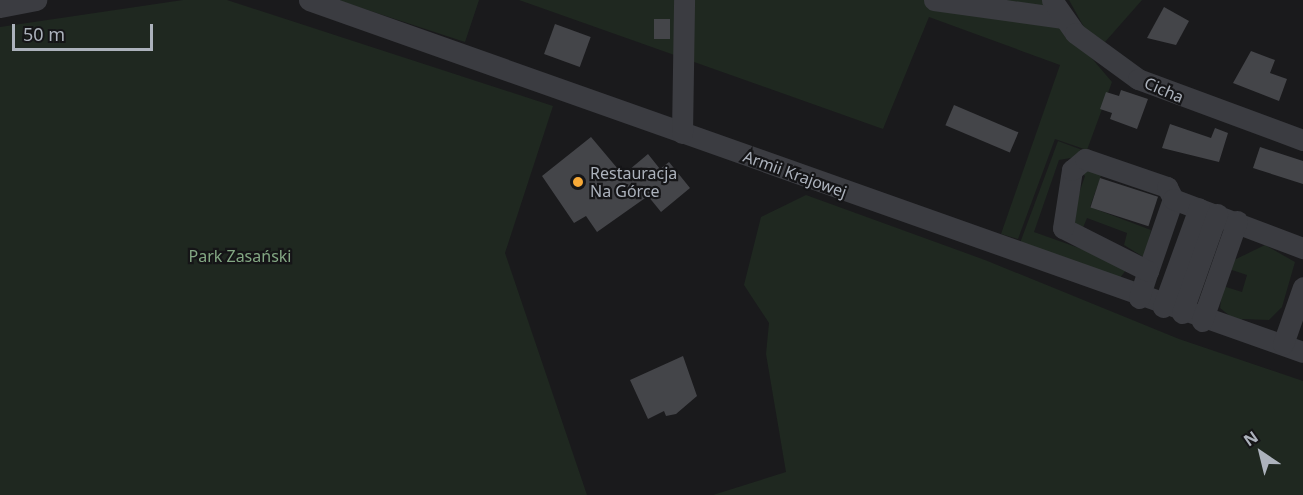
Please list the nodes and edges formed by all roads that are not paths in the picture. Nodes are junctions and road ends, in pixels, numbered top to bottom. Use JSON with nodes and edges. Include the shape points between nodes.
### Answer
{"nodes":[{"id":1,"x":36,"y":0,"type":"edge"},
{"id":2,"x":309,"y":0,"type":"edge"},
{"id":3,"x":684,"y":0,"type":"edge"},
{"id":4,"x":934,"y":0,"type":"edge"},
{"id":5,"x":1052,"y":0,"type":"edge"},
{"id":6,"x":0,"y":7,"type":"edge"},
{"id":7,"x":1062,"y":18,"type":"junction"},
{"id":8,"x":682,"y":134,"type":"junction"},
{"id":9,"x":1303,"y":140,"type":"edge"},
{"id":10,"x":1173,"y":199,"type":"junction"},
{"id":11,"x":1208,"y":211,"type":"junction"},
{"id":12,"x":1237,"y":221,"type":"junction"},
{"id":13,"x":1303,"y":248,"type":"edge"},
{"id":14,"x":1148,"y":271,"type":"junction"},
{"id":15,"x":1303,"y":287,"type":"edge"},
{"id":16,"x":1139,"y":298,"type":"junction"},
{"id":17,"x":1172,"y":310,"type":"junction"},
{"id":18,"x":1202,"y":321,"type":"junction"},
{"id":19,"x":1303,"y":336,"type":"edge"},
{"id":20,"x":1283,"y":344,"type":"junction"},
{"id":21,"x":1303,"y":352,"type":"edge"}],
"edges":[{"from":1,"to":6,"type":"street"},
{"from":2,"to":8,"type":"street","name":"Armii Krajowej"},
{"from":3,"to":8,"type":"street"},
{"from":4,"to":7,"type":"street"},
{"from":5,"to":7,"type":"street","name":"Cicha"},
{"from":7,"to":9,"type":"street","name":"Cicha","via":[[1105,59],[1138,79]]},
{"from":8,"to":16,"type":"street","name":"Armii Krajowej"},
{"from":10,"to":11,"type":"street"},
{"from":10,"to":14,"type":"street"},
{"from":10,"to":14,"type":"street","via":[[1167,187],[1094,159],[1072,170],[1063,228]]},
{"from":11,"to":12,"type":"street"},
{"from":11,"to":17,"type":"street"},
{"from":12,"to":13,"type":"street"},
{"from":12,"to":18,"type":"street"},
{"from":14,"to":16,"type":"street"},
{"from":15,"to":20,"type":"street"},
{"from":16,"to":17,"type":"street","name":"Armii Krajowej"},
{"from":17,"to":18,"type":"street","name":"Armii Krajowej"},
{"from":18,"to":20,"type":"street","name":"Armii Krajowej"},
{"from":19,"to":20,"type":"street"},
{"from":20,"to":21,"type":"street","name":"Armii Krajowej"}]}
